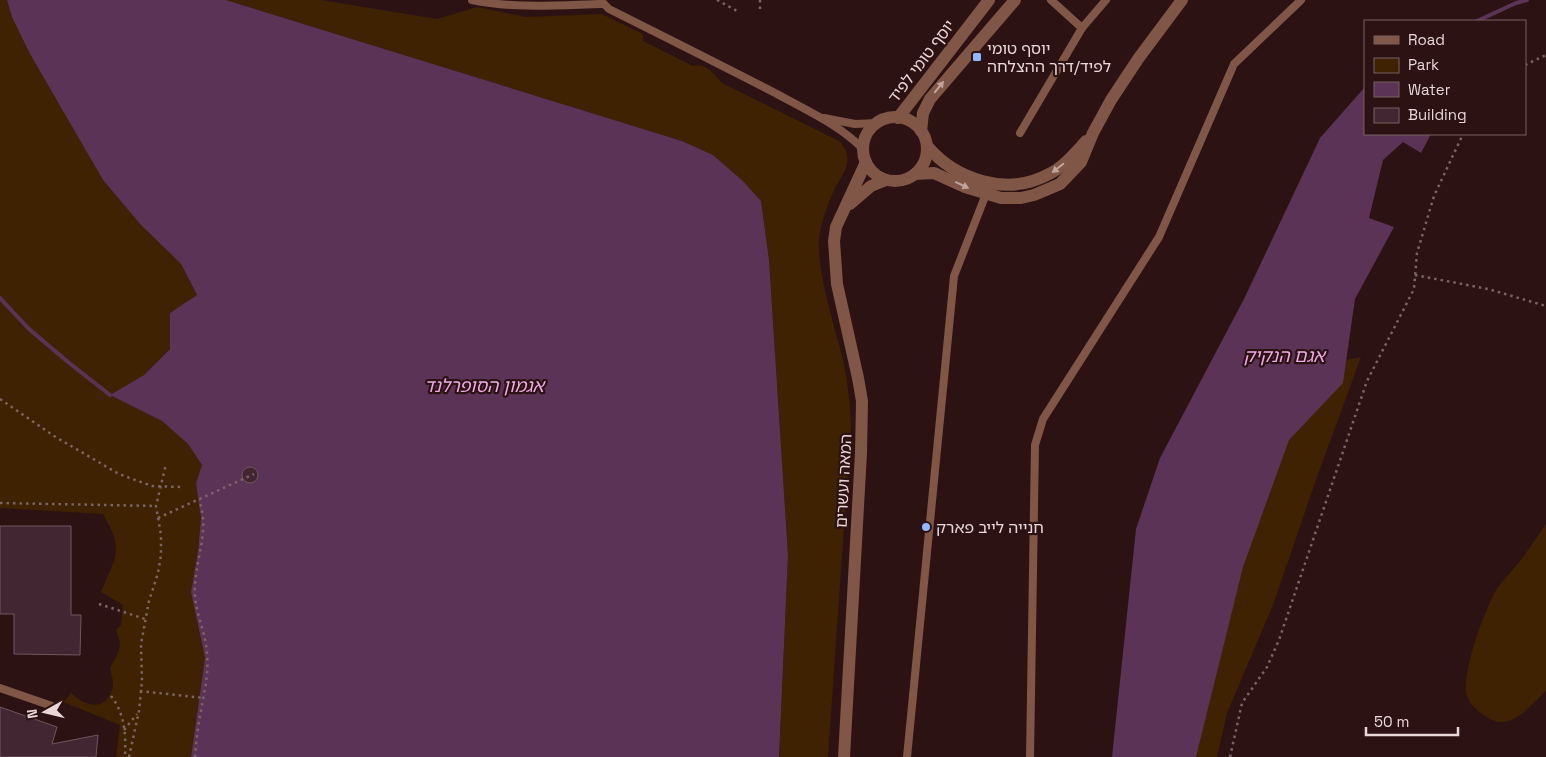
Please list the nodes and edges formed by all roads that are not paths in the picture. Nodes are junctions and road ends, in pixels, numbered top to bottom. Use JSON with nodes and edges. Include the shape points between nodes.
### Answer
{"nodes":[{"id":1,"x":472,"y":0,"type":"edge"},
{"id":2,"x":989,"y":0,"type":"edge"},
{"id":3,"x":1015,"y":0,"type":"edge"},
{"id":4,"x":1051,"y":0,"type":"edge"},
{"id":5,"x":1106,"y":0,"type":"edge"},
{"id":6,"x":1182,"y":0,"type":"edge"},
{"id":7,"x":1301,"y":0,"type":"edge"},
{"id":8,"x":602,"y":2,"type":"edge"},
{"id":9,"x":1082,"y":28,"type":"junction"},
{"id":10,"x":817,"y":116,"type":"junction"},
{"id":11,"x":898,"y":118,"type":"junction"},
{"id":12,"x":878,"y":123,"type":"junction"},
{"id":13,"x":921,"y":131,"type":"junction"},
{"id":14,"x":1020,"y":133,"type":"dead end"},
{"id":15,"x":1093,"y":133,"type":"junction"},
{"id":16,"x":927,"y":146,"type":"junction"},
{"id":17,"x":864,"y":150,"type":"junction"},
{"id":18,"x":866,"y":162,"type":"junction"},
{"id":19,"x":915,"y":174,"type":"junction"},
{"id":20,"x":886,"y":180,"type":"junction"},
{"id":21,"x":986,"y":194,"type":"junction"},
{"id":22,"x":843,"y":211,"type":"junction"},
{"id":23,"x":0,"y":688,"type":"edge"},
{"id":24,"x":52,"y":706,"type":"dead end"},
{"id":25,"x":844,"y":757,"type":"edge"},
{"id":26,"x":907,"y":757,"type":"edge"},
{"id":27,"x":1030,"y":757,"type":"edge"}],
"edges":[{"from":1,"to":8,"type":"lane","via":[[520,5]]},
{"from":2,"to":11,"type":"street","name":"יוסף טומי לפיד"},
{"from":13,"to":3,"type":"street","name":"יוסף טומי לפיד","one_way":true,"via":[[923,113],[930,98]]},
{"from":4,"to":9,"type":"lane"},
{"from":5,"to":9,"type":"lane"},
{"from":6,"to":15,"type":"street","via":[[1138,59]]},
{"from":7,"to":27,"type":"lane","via":[[1234,64],[1159,237],[1043,419],[1035,445]]},
{"from":8,"to":10,"type":"lane","via":[[609,9]]},
{"from":9,"to":14,"type":"lane"},
{"from":10,"to":12,"type":"lane","via":[[856,124]]},
{"from":10,"to":17,"type":"lane","via":[[852,138]]},
{"from":11,"to":12,"type":"street"},
{"from":11,"to":13,"type":"street","via":[[911,122]]},
{"from":12,"to":17,"type":"street","via":[[865,139]]},
{"from":13,"to":16,"type":"street"},
{"from":15,"to":16,"type":"street","one_way":true,"via":[[1072,157],[1051,174],[1021,184],[1002,185],[971,177],[954,170]]},
{"from":15,"to":21,"type":"street","via":[[1081,162],[1060,184],[1021,198]]},
{"from":16,"to":19,"type":"street","via":[[925,161]]},
{"from":17,"to":18,"type":"street"},
{"from":18,"to":20,"type":"street"},
{"from":18,"to":22,"type":"street","name":"המאה ועשרים"},
{"from":19,"to":20,"type":"street","via":[[907,179]]},
{"from":19,"to":21,"type":"street","one_way":true,"via":[[934,173]]},
{"from":20,"to":22,"type":"street","name":"המאה ועשרים","via":[[871,186]]},
{"from":21,"to":26,"type":"lane","via":[[954,276]]},
{"from":22,"to":25,"type":"street","name":"המאה ועשרים","via":[[834,241],[837,284],[862,401]]},
{"from":23,"to":24,"type":"lane"}]}
